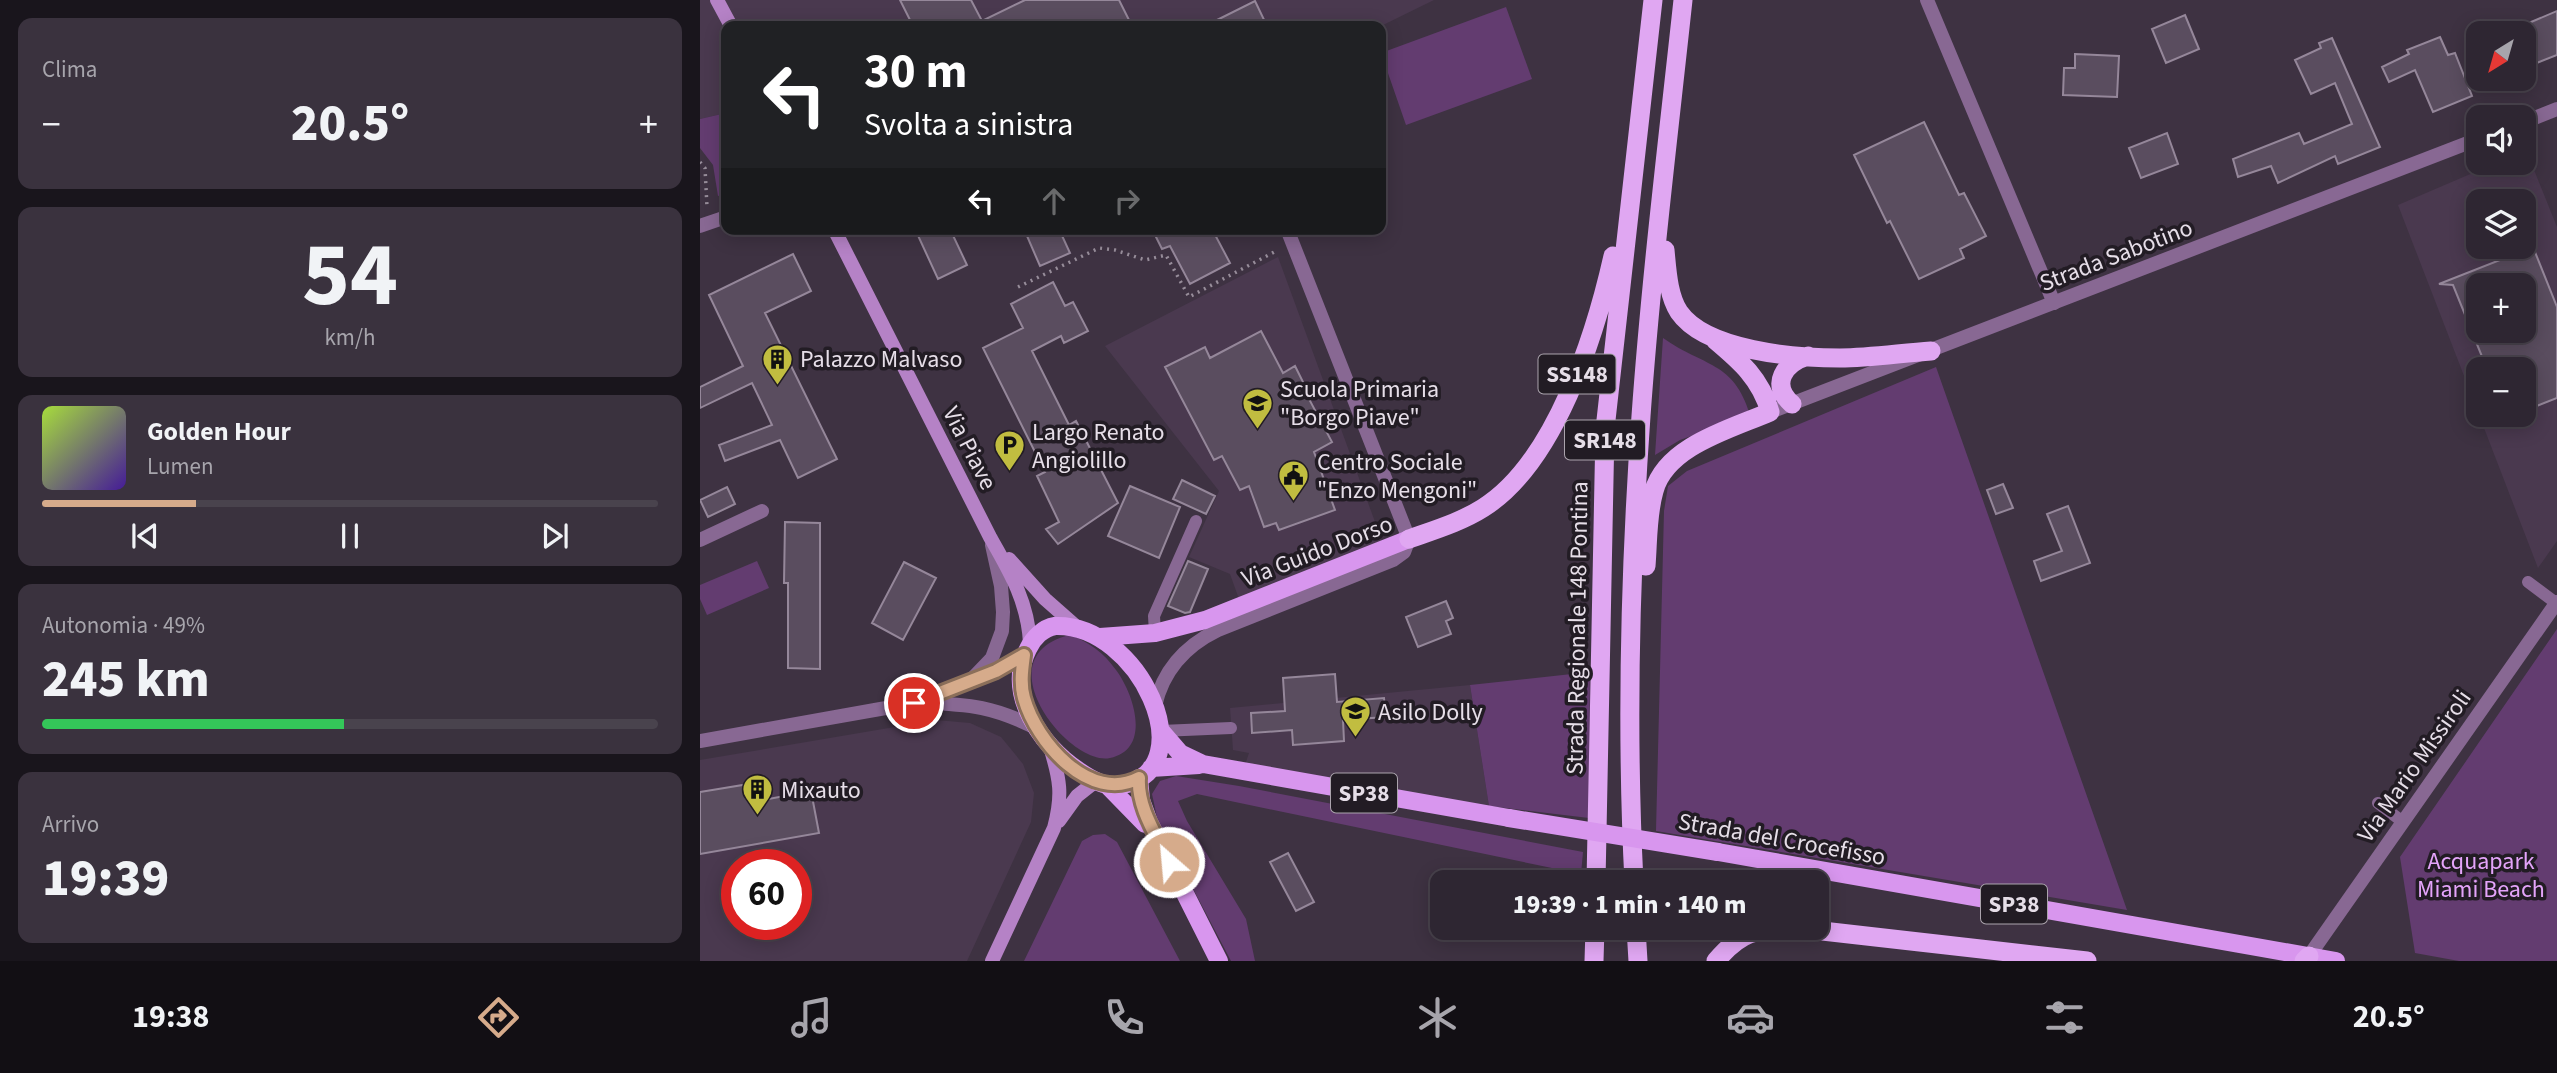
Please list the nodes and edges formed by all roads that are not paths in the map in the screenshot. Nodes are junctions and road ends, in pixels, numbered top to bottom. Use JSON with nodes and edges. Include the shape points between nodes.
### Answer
{"nodes":[{"id":1,"x":717,"y":0,"type":"edge"},
{"id":2,"x":1653,"y":0,"type":"edge"},
{"id":3,"x":1683,"y":0,"type":"edge"},
{"id":4,"x":1927,"y":0,"type":"edge"},
{"id":5,"x":728,"y":21,"type":"edge"},
{"id":6,"x":2557,"y":109,"type":"edge"},
{"id":7,"x":2536,"y":117,"type":"edge"},
{"id":8,"x":1637,"y":135,"type":"junction"},
{"id":9,"x":2466,"y":144,"type":"edge"},
{"id":10,"x":1661,"y":203,"type":"junction"},
{"id":11,"x":721,"y":219,"type":"edge"},
{"id":12,"x":704,"y":224,"type":"edge"},
{"id":13,"x":840,"y":235,"type":"edge"},
{"id":14,"x":1289,"y":236,"type":"edge"},
{"id":15,"x":2054,"y":303,"type":"junction"},
{"id":16,"x":1715,"y":340,"type":"junction"},
{"id":17,"x":1931,"y":351,"type":"junction"},
{"id":18,"x":1808,"y":356,"type":"junction"},
{"id":19,"x":1792,"y":404,"type":"junction"},
{"id":20,"x":1770,"y":412,"type":"junction"},
{"id":21,"x":762,"y":511,"type":"dead end"},
{"id":22,"x":1196,"y":521,"type":"dead end"},
{"id":23,"x":990,"y":537,"type":"junction"},
{"id":24,"x":1409,"y":539,"type":"junction"},
{"id":25,"x":700,"y":540,"type":"edge"},
{"id":26,"x":2528,"y":582,"type":"dead end"},
{"id":27,"x":2556,"y":602,"type":"edge"},
{"id":28,"x":1079,"y":629,"type":"junction"},
{"id":29,"x":1155,"y":633,"type":"junction"},
{"id":30,"x":1100,"y":637,"type":"junction"},
{"id":31,"x":1630,"y":644,"type":"junction"},
{"id":32,"x":1027,"y":649,"type":"junction"},
{"id":33,"x":968,"y":683,"type":"junction"},
{"id":34,"x":914,"y":703,"type":"junction"},
{"id":35,"x":1155,"y":706,"type":"junction"},
{"id":36,"x":1231,"y":728,"type":"dead end"},
{"id":37,"x":1038,"y":729,"type":"junction"},
{"id":38,"x":1161,"y":731,"type":"junction"},
{"id":39,"x":700,"y":741,"type":"edge"},
{"id":40,"x":1050,"y":747,"type":"junction"},
{"id":41,"x":1219,"y":767,"type":"junction"},
{"id":42,"x":1145,"y":773,"type":"junction"},
{"id":43,"x":1102,"y":783,"type":"junction"},
{"id":44,"x":2378,"y":803,"type":"dead end"},
{"id":45,"x":2403,"y":822,"type":"junction"},
{"id":46,"x":1054,"y":828,"type":"junction"},
{"id":47,"x":1157,"y":837,"type":"junction"},
{"id":48,"x":1596,"y":870,"type":"edge"},
{"id":49,"x":1633,"y":870,"type":"edge"},
{"id":50,"x":1595,"y":940,"type":"edge"},
{"id":51,"x":1636,"y":940,"type":"edge"},
{"id":52,"x":2306,"y":959,"type":"edge"},
{"id":53,"x":992,"y":961,"type":"edge"},
{"id":54,"x":1219,"y":961,"type":"edge"},
{"id":55,"x":1594,"y":961,"type":"edge"},
{"id":56,"x":1637,"y":961,"type":"edge"},
{"id":57,"x":1716,"y":961,"type":"edge"},
{"id":58,"x":2087,"y":961,"type":"edge"},
{"id":59,"x":2336,"y":961,"type":"edge"}],
"edges":[{"from":1,"to":5,"type":"main road"},
{"from":2,"to":8,"type":"highway","name":"Strada Regionale 148 Pontina","number":"SR148"},
{"from":3,"to":10,"type":"highway","number":"SR148"},
{"from":4,"to":15,"type":"street"},
{"from":6,"to":7,"type":"street"},
{"from":8,"to":24,"type":"highway","number":"SS148","via":[[1607,285],[1578,372],[1550,432],[1515,481],[1483,508]]},
{"from":8,"to":48,"type":"highway","name":"Strada Regionale 148 Pontina","number":"SR148","via":[[1605,429]]},
{"from":9,"to":15,"type":"street","name":"Strada Sabotino"},
{"from":10,"to":16,"type":"highway","via":[[1673,298],[1692,325]]},
{"from":10,"to":31,"type":"highway","number":"SR148","via":[[1641,417]]},
{"from":11,"to":12,"type":"street"},
{"from":13,"to":23,"type":"main road","name":"Via Piave"},
{"from":14,"to":24,"type":"street"},
{"from":15,"to":17,"type":"street","name":"Strada Sabotino"},
{"from":16,"to":18,"type":"highway"},
{"from":16,"to":20,"type":"highway","via":[[1755,377]]},
{"from":17,"to":18,"type":"highway"},
{"from":17,"to":19,"type":"street","name":"Strada Sabotino"},
{"from":18,"to":19,"type":"highway","via":[[1794,361],[1784,372],[1782,392]]},
{"from":19,"to":20,"type":"street","name":"Strada Sabotino"},
{"from":20,"to":31,"type":"highway","via":[[1687,449],[1660,476]]},
{"from":21,"to":25,"type":"street"},
{"from":22,"to":29,"type":"lane","via":[[1154,616]]},
{"from":23,"to":28,"type":"main road","name":"Via Piave","via":[[1040,594]]},
{"from":23,"to":32,"type":"main road","name":"Via Piave","via":[[1020,592],[1028,618]]},
{"from":23,"to":33,"type":"street","via":[[1001,586],[1002,631],[992,658]]},
{"from":24,"to":29,"type":"main road","name":"Via Guido Dorso","via":[[1219,615]]},
{"from":24,"to":35,"type":"street","name":"Via Guido Dorso","via":[[1404,552],[1393,560],[1198,641],[1167,673]]},
{"from":26,"to":27,"type":"lane"},
{"from":27,"to":45,"type":"street","name":"Via Mario Missiroli"},
{"from":28,"to":30,"type":"main road"},
{"from":28,"to":32,"type":"main road","via":[[1049,627]]},
{"from":29,"to":30,"type":"main road","name":"Via Guido Dorso"},
{"from":30,"to":35,"type":"main road","via":[[1133,666]]},
{"from":31,"to":49,"type":"highway","number":"SR148"},
{"from":32,"to":33,"type":"street","via":[[996,671]]},
{"from":32,"to":37,"type":"main road","via":[[1021,675],[1023,694]]},
{"from":33,"to":34,"type":"street"},
{"from":34,"to":37,"type":"street","via":[[977,706]]},
{"from":34,"to":39,"type":"street"},
{"from":35,"to":38,"type":"main road"},
{"from":36,"to":38,"type":"lane"},
{"from":37,"to":40,"type":"main road"},
{"from":38,"to":41,"type":"main road","name":"Strada del Crocefisso","via":[[1180,753]]},
{"from":38,"to":42,"type":"main road","via":[[1158,752]]},
{"from":40,"to":43,"type":"main road"},
{"from":40,"to":46,"type":"main road","via":[[1060,786]]},
{"from":41,"to":42,"type":"main road","name":"Strada del Crocefisso","number":"SP38","via":[[1181,765]]},
{"from":41,"to":52,"type":"main road","name":"Strada del Crocefisso","number":"SP38","bridge":true},
{"from":42,"to":43,"type":"main road","via":[[1122,785]]},
{"from":42,"to":47,"type":"main road","via":[[1141,800]]},
{"from":43,"to":46,"type":"main road","via":[[1077,796]]},
{"from":43,"to":47,"type":"main road"},
{"from":44,"to":45,"type":"lane"},
{"from":45,"to":52,"type":"street","name":"Via Mario Missiroli"},
{"from":46,"to":53,"type":"main road"},
{"from":47,"to":54,"type":"main road"},
{"from":50,"to":55,"type":"highway"},
{"from":51,"to":56,"type":"highway"},
{"from":52,"to":59,"type":"main road","name":"Strada del Crocefisso","number":"SP38"},
{"from":57,"to":58,"type":"highway","via":[[1745,934],[1796,928]]}]}
